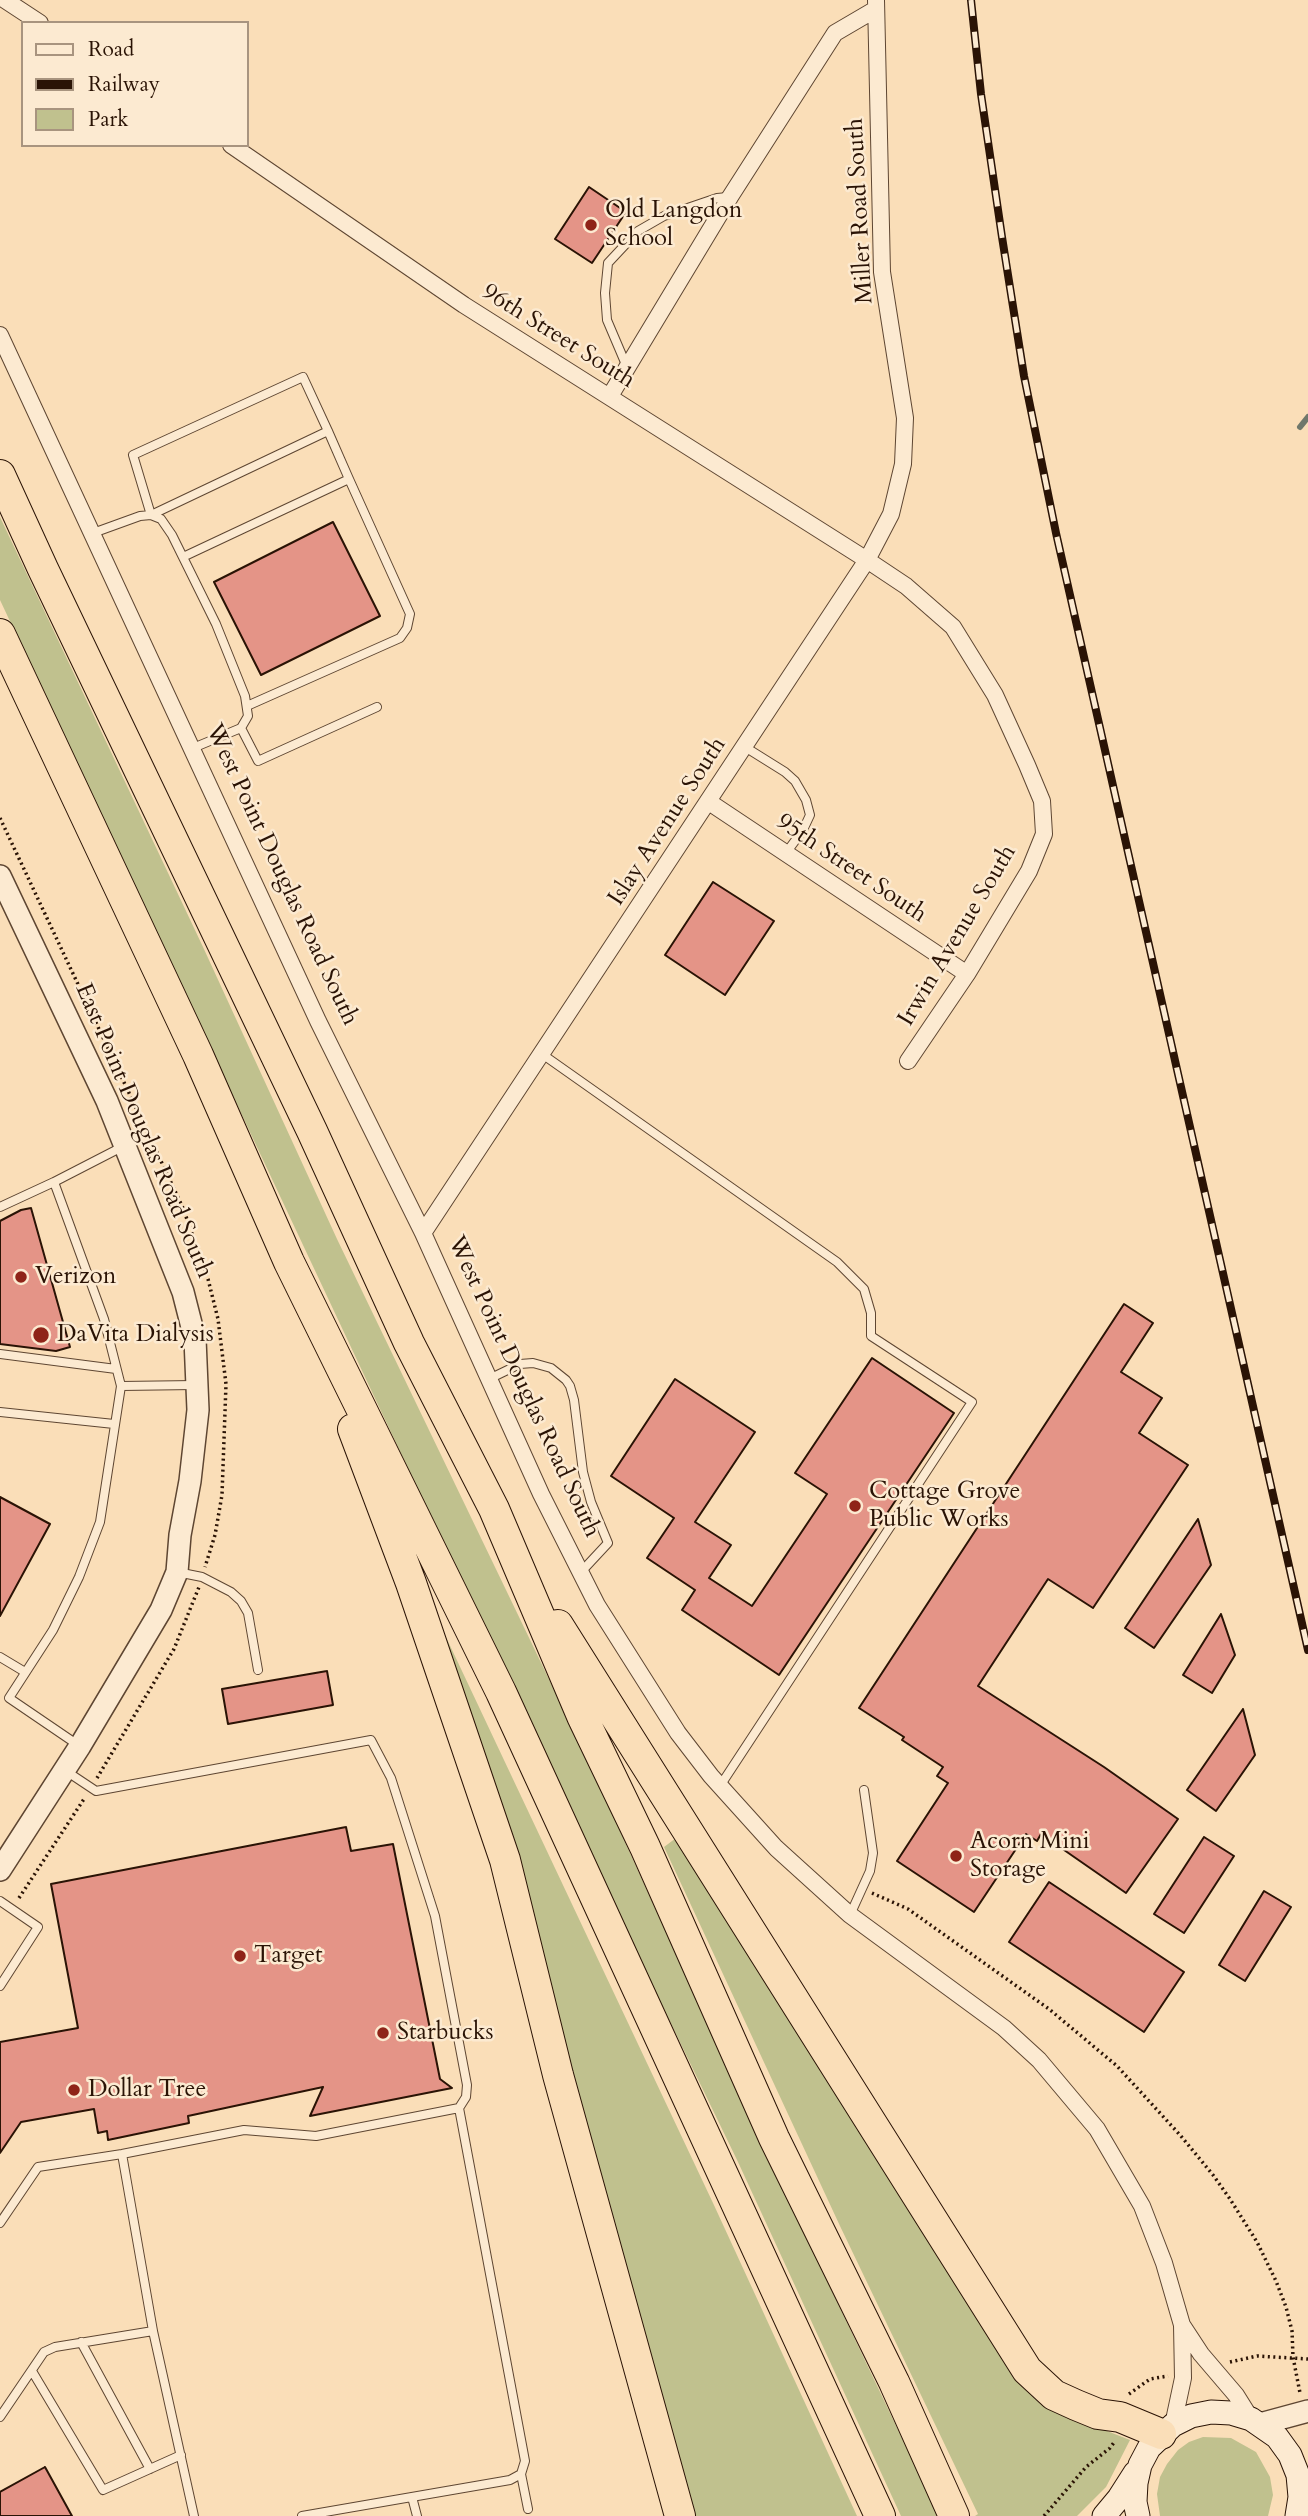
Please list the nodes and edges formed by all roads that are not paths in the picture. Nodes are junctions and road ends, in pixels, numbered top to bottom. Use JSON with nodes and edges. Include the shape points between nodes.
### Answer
{"nodes":[{"id":1,"x":5,"y":0,"type":"edge"},
{"id":2,"x":876,"y":5,"type":"edge"},
{"id":3,"x":37,"y":21,"type":"edge"},
{"id":4,"x":233,"y":147,"type":"edge"},
{"id":5,"x":730,"y":197,"type":"junction"},
{"id":6,"x":0,"y":335,"type":"edge"},
{"id":7,"x":627,"y":367,"type":"junction"},
{"id":8,"x":610,"y":396,"type":"junction"},
{"id":9,"x":905,"y":418,"type":"joint"},
{"id":10,"x":328,"y":431,"type":"junction"},
{"id":11,"x":0,"y":475,"type":"edge"},
{"id":12,"x":349,"y":479,"type":"junction"},
{"id":13,"x":151,"y":515,"type":"junction"},
{"id":14,"x":93,"y":533,"type":"junction"},
{"id":15,"x":183,"y":557,"type":"junction"},
{"id":16,"x":867,"y":560,"type":"junction"},
{"id":17,"x":0,"y":634,"type":"edge"},
{"id":18,"x":247,"y":706,"type":"junction"},
{"id":19,"x":377,"y":707,"type":"dead end"},
{"id":20,"x":241,"y":728,"type":"junction"},
{"id":21,"x":745,"y":747,"type":"junction"},
{"id":22,"x":193,"y":748,"type":"junction"},
{"id":23,"x":709,"y":802,"type":"junction"},
{"id":24,"x":786,"y":853,"type":"junction"},
{"id":25,"x":0,"y":876,"type":"edge"},
{"id":26,"x":967,"y":974,"type":"junction"},
{"id":27,"x":542,"y":1054,"type":"junction"},
{"id":28,"x":908,"y":1060,"type":"dead end"},
{"id":29,"x":125,"y":1146,"type":"junction"},
{"id":30,"x":54,"y":1182,"type":"junction"},
{"id":31,"x":0,"y":1207,"type":"edge"},
{"id":32,"x":423,"y":1233,"type":"junction"},
{"id":33,"x":289,"y":1262,"type":"junction"},
{"id":34,"x":0,"y":1354,"type":"edge"},
{"id":35,"x":116,"y":1369,"type":"junction"},
{"id":36,"x":489,"y":1379,"type":"junction"},
{"id":37,"x":198,"y":1385,"type":"junction"},
{"id":38,"x":121,"y":1386,"type":"junction"},
{"id":39,"x":0,"y":1412,"type":"edge"},
{"id":40,"x":114,"y":1424,"type":"junction"},
{"id":41,"x":177,"y":1572,"type":"junction"},
{"id":42,"x":581,"y":1572,"type":"junction"},
{"id":43,"x":530,"y":1594,"type":"junction"},
{"id":44,"x":0,"y":1657,"type":"edge"},
{"id":45,"x":258,"y":1670,"type":"dead end"},
{"id":46,"x":25,"y":1672,"type":"junction"},
{"id":47,"x":80,"y":1746,"type":"junction"},
{"id":48,"x":65,"y":1771,"type":"junction"},
{"id":49,"x":720,"y":1786,"type":"junction"},
{"id":50,"x":864,"y":1790,"type":"dead end"},
{"id":51,"x":0,"y":1870,"type":"edge"},
{"id":52,"x":0,"y":1900,"type":"edge"},
{"id":53,"x":850,"y":1915,"type":"junction"},
{"id":54,"x":0,"y":1986,"type":"edge"},
{"id":55,"x":459,"y":2108,"type":"junction"},
{"id":56,"x":122,"y":2154,"type":"junction"},
{"id":57,"x":0,"y":2223,"type":"edge"},
{"id":58,"x":1182,"y":2325,"type":"junction"},
{"id":59,"x":153,"y":2331,"type":"junction"},
{"id":60,"x":81,"y":2342,"type":"junction"},
{"id":61,"x":32,"y":2371,"type":"junction"},
{"id":62,"x":1306,"y":2412,"type":"edge"},
{"id":63,"x":0,"y":2417,"type":"edge"},
{"id":64,"x":1255,"y":2421,"type":"junction"},
{"id":65,"x":1167,"y":2429,"type":"junction"},
{"id":66,"x":181,"y":2455,"type":"junction"},
{"id":67,"x":1140,"y":2465,"type":"junction"},
{"id":68,"x":150,"y":2469,"type":"junction"},
{"id":69,"x":521,"y":2474,"type":"junction"},
{"id":70,"x":412,"y":2497,"type":"junction"},
{"id":71,"x":1300,"y":2506,"type":"edge"},
{"id":72,"x":528,"y":2509,"type":"dead end"},
{"id":73,"x":952,"y":2510,"type":"edge"},
{"id":74,"x":341,"y":2513,"type":"edge"},
{"id":75,"x":679,"y":2514,"type":"edge"},
{"id":76,"x":194,"y":2516,"type":"edge"},
{"id":77,"x":302,"y":2516,"type":"edge"},
{"id":78,"x":417,"y":2516,"type":"edge"},
{"id":79,"x":880,"y":2516,"type":"edge"},
{"id":80,"x":1104,"y":2516,"type":"edge"},
{"id":81,"x":1138,"y":2516,"type":"edge"}],
"edges":[{"from":1,"to":3,"type":"street"},
{"from":2,"to":5,"type":"street","via":[[835,33]]},
{"from":2,"to":9,"type":"street","name":"Miller Road South","via":[[883,272]]},
{"from":4,"to":8,"type":"street","name":"96th Street South","via":[[464,305]]},
{"from":5,"to":7,"type":"street"},
{"from":5,"to":7,"type":"lane","via":[[664,216],[638,231],[608,263],[607,320]]},
{"from":6,"to":14,"type":"street","name":"West Point Douglas Road South"},
{"from":7,"to":8,"type":"street"},
{"from":8,"to":16,"type":"street","name":"96th Street South"},
{"from":9,"to":16,"type":"street","name":"Islay Avenue South","via":[[903,464],[891,513]]},
{"from":10,"to":12,"type":"lane"},
{"from":10,"to":13,"type":"lane"},
{"from":10,"to":13,"type":"lane","via":[[303,377],[133,455]]},
{"from":11,"to":43,"type":"highway","via":[[409,1343],[494,1509]]},
{"from":12,"to":15,"type":"lane"},
{"from":12,"to":18,"type":"lane","via":[[410,614],[407,628],[400,638]]},
{"from":13,"to":14,"type":"lane"},
{"from":13,"to":15,"type":"lane","via":[[161,519]]},
{"from":14,"to":22,"type":"street","name":"West Point Douglas Road South"},
{"from":15,"to":18,"type":"lane","via":[[216,624]]},
{"from":16,"to":21,"type":"street","name":"Islay Avenue South"},
{"from":16,"to":26,"type":"street","name":"Irwin Avenue South","via":[[953,627],[995,695],[1042,801],[1044,834],[1029,871]]},
{"from":17,"to":33,"type":"highway","via":[[198,1055]]},
{"from":18,"to":20,"type":"lane","via":[[248,716]]},
{"from":19,"to":20,"type":"lane","via":[[258,761]]},
{"from":20,"to":22,"type":"lane"},
{"from":21,"to":23,"type":"street","name":"Islay Avenue South"},
{"from":21,"to":24,"type":"lane","via":[[785,772],[806,800],[810,815]]},
{"from":22,"to":32,"type":"street","name":"West Point Douglas Road South","via":[[318,1021]]},
{"from":23,"to":24,"type":"street","name":"95th Street South"},
{"from":23,"to":27,"type":"street","name":"Islay Avenue South"},
{"from":24,"to":26,"type":"street","name":"95th Street South"},
{"from":25,"to":29,"type":"street","name":"East Point Douglas Road South"},
{"from":26,"to":28,"type":"street","name":"Irwin Avenue South"},
{"from":27,"to":32,"type":"street","name":"Islay Avenue South"},
{"from":27,"to":49,"type":"lane","via":[[837,1262],[864,1289],[872,1313],[871,1336],[972,1402]]},
{"from":29,"to":30,"type":"lane"},
{"from":29,"to":37,"type":"street","name":"East Point Douglas Road South","via":[[183,1292],[195,1339]]},
{"from":30,"to":31,"type":"lane"},
{"from":30,"to":35,"type":"lane","via":[[104,1319]]},
{"from":32,"to":36,"type":"street","name":"West Point Douglas Road South"},
{"from":33,"to":75,"type":"highway","via":[[411,1583],[505,1860],[558,2074]]},
{"from":33,"to":79,"type":"highway","via":[[507,1704]]},
{"from":34,"to":35,"type":"lane"},
{"from":35,"to":38,"type":"lane"},
{"from":36,"to":42,"type":"street","name":"West Point Douglas Road South"},
{"from":36,"to":42,"type":"lane","via":[[520,1364],[533,1363],[551,1368],[570,1386],[586,1482],[608,1543]]},
{"from":37,"to":38,"type":"lane"},
{"from":37,"to":41,"type":"street","name":"East Point Douglas Road South"},
{"from":38,"to":40,"type":"lane"},
{"from":39,"to":40,"type":"lane"},
{"from":40,"to":46,"type":"lane","via":[[100,1521],[53,1630]]},
{"from":41,"to":45,"type":"lane","via":[[202,1577],[241,1601],[248,1613]]},
{"from":41,"to":47,"type":"street","name":"East Point Douglas Road South","via":[[161,1610]]},
{"from":42,"to":49,"type":"street","name":"West Point Douglas Road South","via":[[677,1733]]},
{"from":43,"to":65,"type":"highway","via":[[564,1633],[1027,2370],[1054,2395],[1076,2405]]},
{"from":43,"to":73,"type":"highway","via":[[774,2138]]},
{"from":44,"to":46,"type":"lane"},
{"from":46,"to":47,"type":"lane","via":[[9,1698]]},
{"from":47,"to":48,"type":"street","name":"East Point Douglas Road South"},
{"from":48,"to":51,"type":"street","name":"East Point Douglas Road South"},
{"from":48,"to":55,"type":"lane","via":[[96,1791],[371,1740],[391,1778],[435,1916],[467,2085]]},
{"from":49,"to":53,"type":"street","name":"West Point Douglas Road South","via":[[776,1848]]},
{"from":50,"to":53,"type":"lane","via":[[873,1853]]},
{"from":52,"to":54,"type":"lane","via":[[38,1927]]},
{"from":53,"to":58,"type":"street","name":"West Point Douglas Road South","via":[[1004,2028],[1069,2093],[1097,2129],[1142,2206]]},
{"from":55,"to":56,"type":"lane","via":[[316,2136],[244,2130]]},
{"from":55,"to":69,"type":"lane","via":[[525,2461]]},
{"from":56,"to":57,"type":"lane","via":[[38,2166]]},
{"from":56,"to":59,"type":"lane"},
{"from":58,"to":64,"type":"street","name":"West Point Douglas Road South"},
{"from":58,"to":65,"type":"street","name":"West Point Douglas Road South","via":[[1183,2378]]},
{"from":59,"to":60,"type":"lane"},
{"from":59,"to":66,"type":"lane"},
{"from":60,"to":61,"type":"lane","via":[[44,2352]]},
{"from":60,"to":68,"type":"lane"},
{"from":61,"to":63,"type":"lane"},
{"from":61,"to":68,"type":"lane","via":[[103,2490]]},
{"from":62,"to":64,"type":"street"},
{"from":64,"to":65,"type":"main road","via":[[1211,2412]]},
{"from":64,"to":71,"type":"main road","via":[[1290,2455]]},
{"from":65,"to":67,"type":"main road"},
{"from":66,"to":68,"type":"lane"},
{"from":66,"to":76,"type":"lane"},
{"from":67,"to":80,"type":"main road"},
{"from":67,"to":81,"type":"main road"},
{"from":69,"to":70,"type":"lane","via":[[510,2480]]},
{"from":69,"to":72,"type":"lane"},
{"from":70,"to":74,"type":"lane"},
{"from":70,"to":78,"type":"lane"},
{"from":74,"to":77,"type":"lane"}]}
